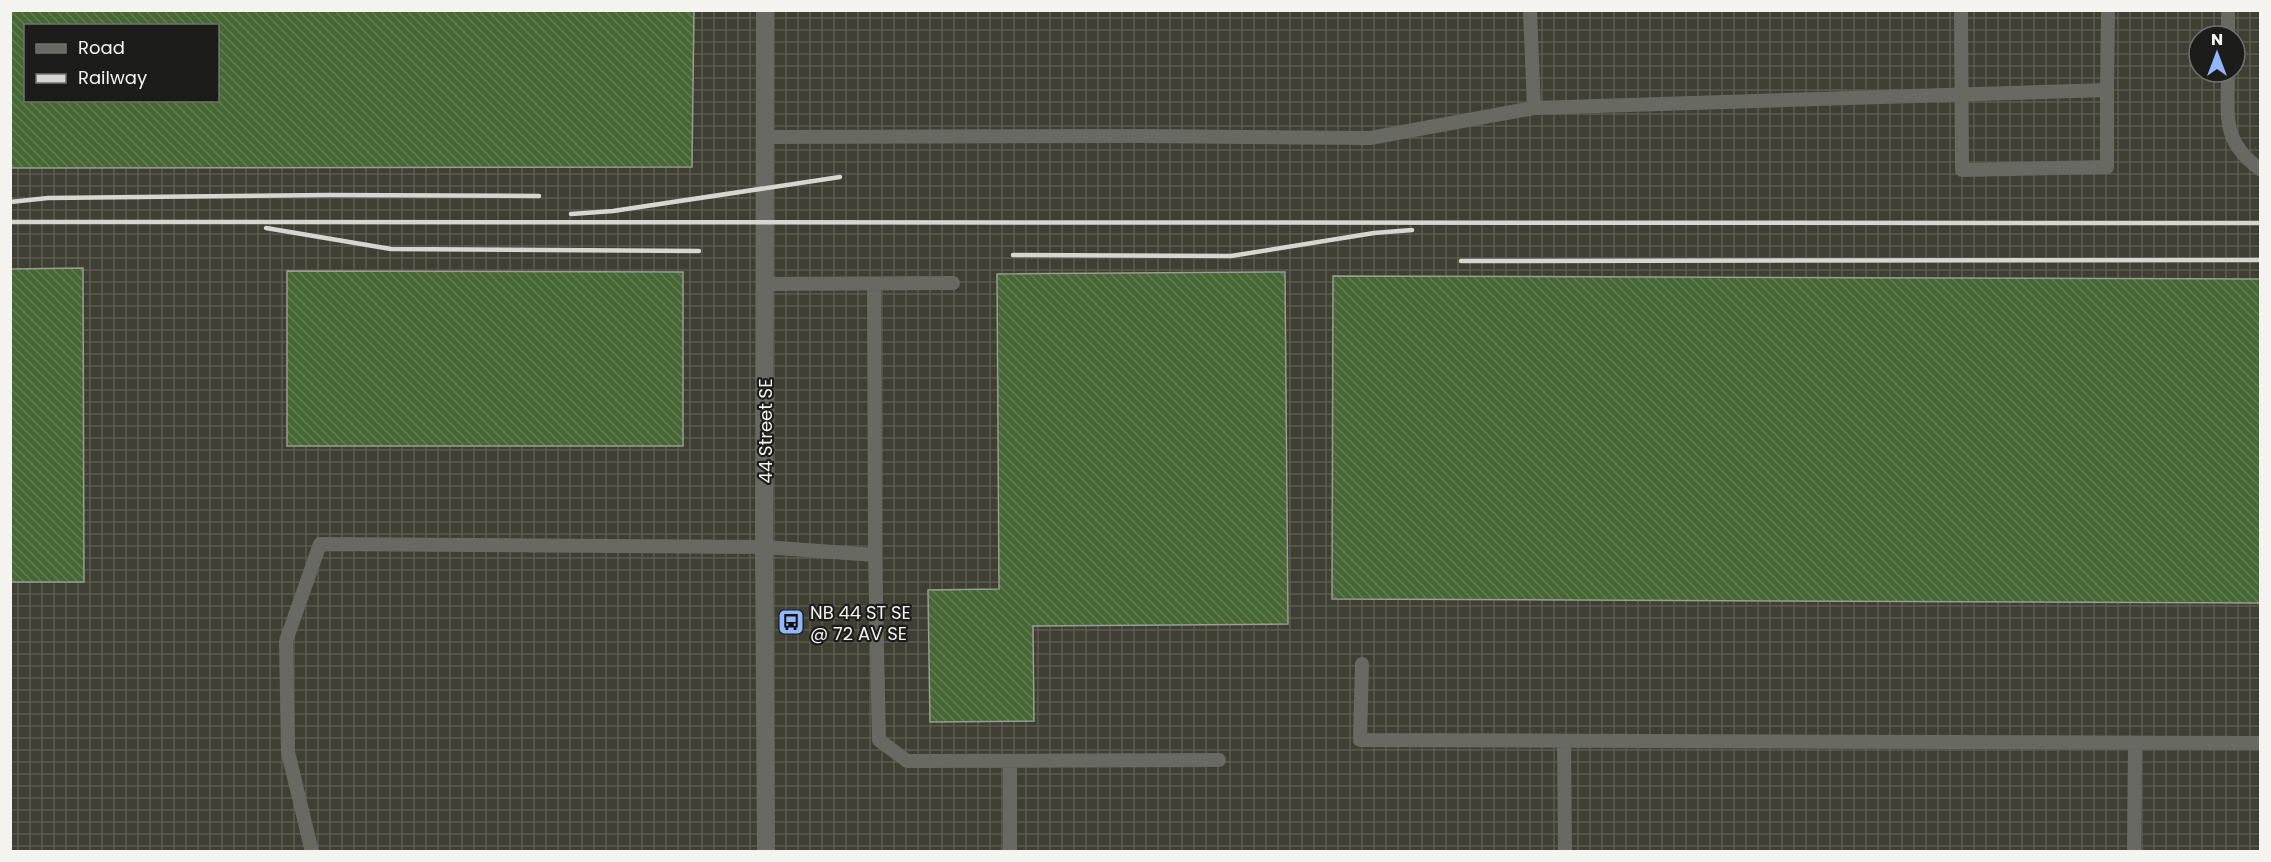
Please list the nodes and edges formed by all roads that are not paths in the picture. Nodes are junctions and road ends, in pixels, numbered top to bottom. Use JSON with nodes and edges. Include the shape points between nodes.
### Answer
{"nodes":[{"id":1,"x":765,"y":10,"type":"edge"},
{"id":2,"x":1530,"y":10,"type":"edge"},
{"id":3,"x":1961,"y":10,"type":"edge"},
{"id":4,"x":2108,"y":10,"type":"edge"},
{"id":5,"x":2228,"y":84,"type":"edge"},
{"id":6,"x":2107,"y":90,"type":"junction"},
{"id":7,"x":1963,"y":95,"type":"junction"},
{"id":8,"x":1534,"y":108,"type":"junction"},
{"id":9,"x":765,"y":137,"type":"junction"},
{"id":10,"x":2260,"y":169,"type":"edge"},
{"id":11,"x":953,"y":283,"type":"dead end"},
{"id":12,"x":765,"y":284,"type":"junction"},
{"id":13,"x":874,"y":284,"type":"junction"},
{"id":14,"x":764,"y":547,"type":"junction"},
{"id":15,"x":875,"y":555,"type":"junction"},
{"id":16,"x":1362,"y":664,"type":"dead end"},
{"id":17,"x":1564,"y":742,"type":"junction"},
{"id":18,"x":2260,"y":743,"type":"edge"},
{"id":19,"x":2135,"y":744,"type":"junction"},
{"id":20,"x":1219,"y":760,"type":"dead end"},
{"id":21,"x":1010,"y":761,"type":"junction"},
{"id":22,"x":312,"y":852,"type":"edge"},
{"id":23,"x":766,"y":852,"type":"edge"},
{"id":24,"x":1010,"y":852,"type":"edge"},
{"id":25,"x":1565,"y":852,"type":"edge"},
{"id":26,"x":2134,"y":852,"type":"edge"}],
"edges":[{"from":1,"to":9,"type":"street","name":"44 Street SE"},
{"from":2,"to":8,"type":"lane"},
{"from":3,"to":7,"type":"lane"},
{"from":4,"to":6,"type":"lane"},
{"from":5,"to":10,"type":"lane","via":[[2230,134],[2243,156]]},
{"from":6,"to":7,"type":"lane"},
{"from":6,"to":7,"type":"lane","via":[[2107,167],[1962,170]]},
{"from":7,"to":8,"type":"lane"},
{"from":8,"to":9,"type":"lane","via":[[1370,138]]},
{"from":9,"to":12,"type":"street","name":"44 Street SE"},
{"from":11,"to":13,"type":"lane"},
{"from":12,"to":13,"type":"lane"},
{"from":12,"to":14,"type":"street","name":"44 Street SE"},
{"from":13,"to":15,"type":"lane"},
{"from":14,"to":15,"type":"lane"},
{"from":14,"to":22,"type":"lane","via":[[320,544],[286,641],[288,752]]},
{"from":14,"to":23,"type":"street","name":"44 Street SE"},
{"from":15,"to":21,"type":"lane","via":[[879,740],[907,761]]},
{"from":16,"to":17,"type":"lane","via":[[1360,740]]},
{"from":17,"to":19,"type":"lane"},
{"from":17,"to":25,"type":"lane"},
{"from":18,"to":19,"type":"lane"},
{"from":19,"to":26,"type":"lane"},
{"from":20,"to":21,"type":"lane"},
{"from":21,"to":24,"type":"lane"}]}
